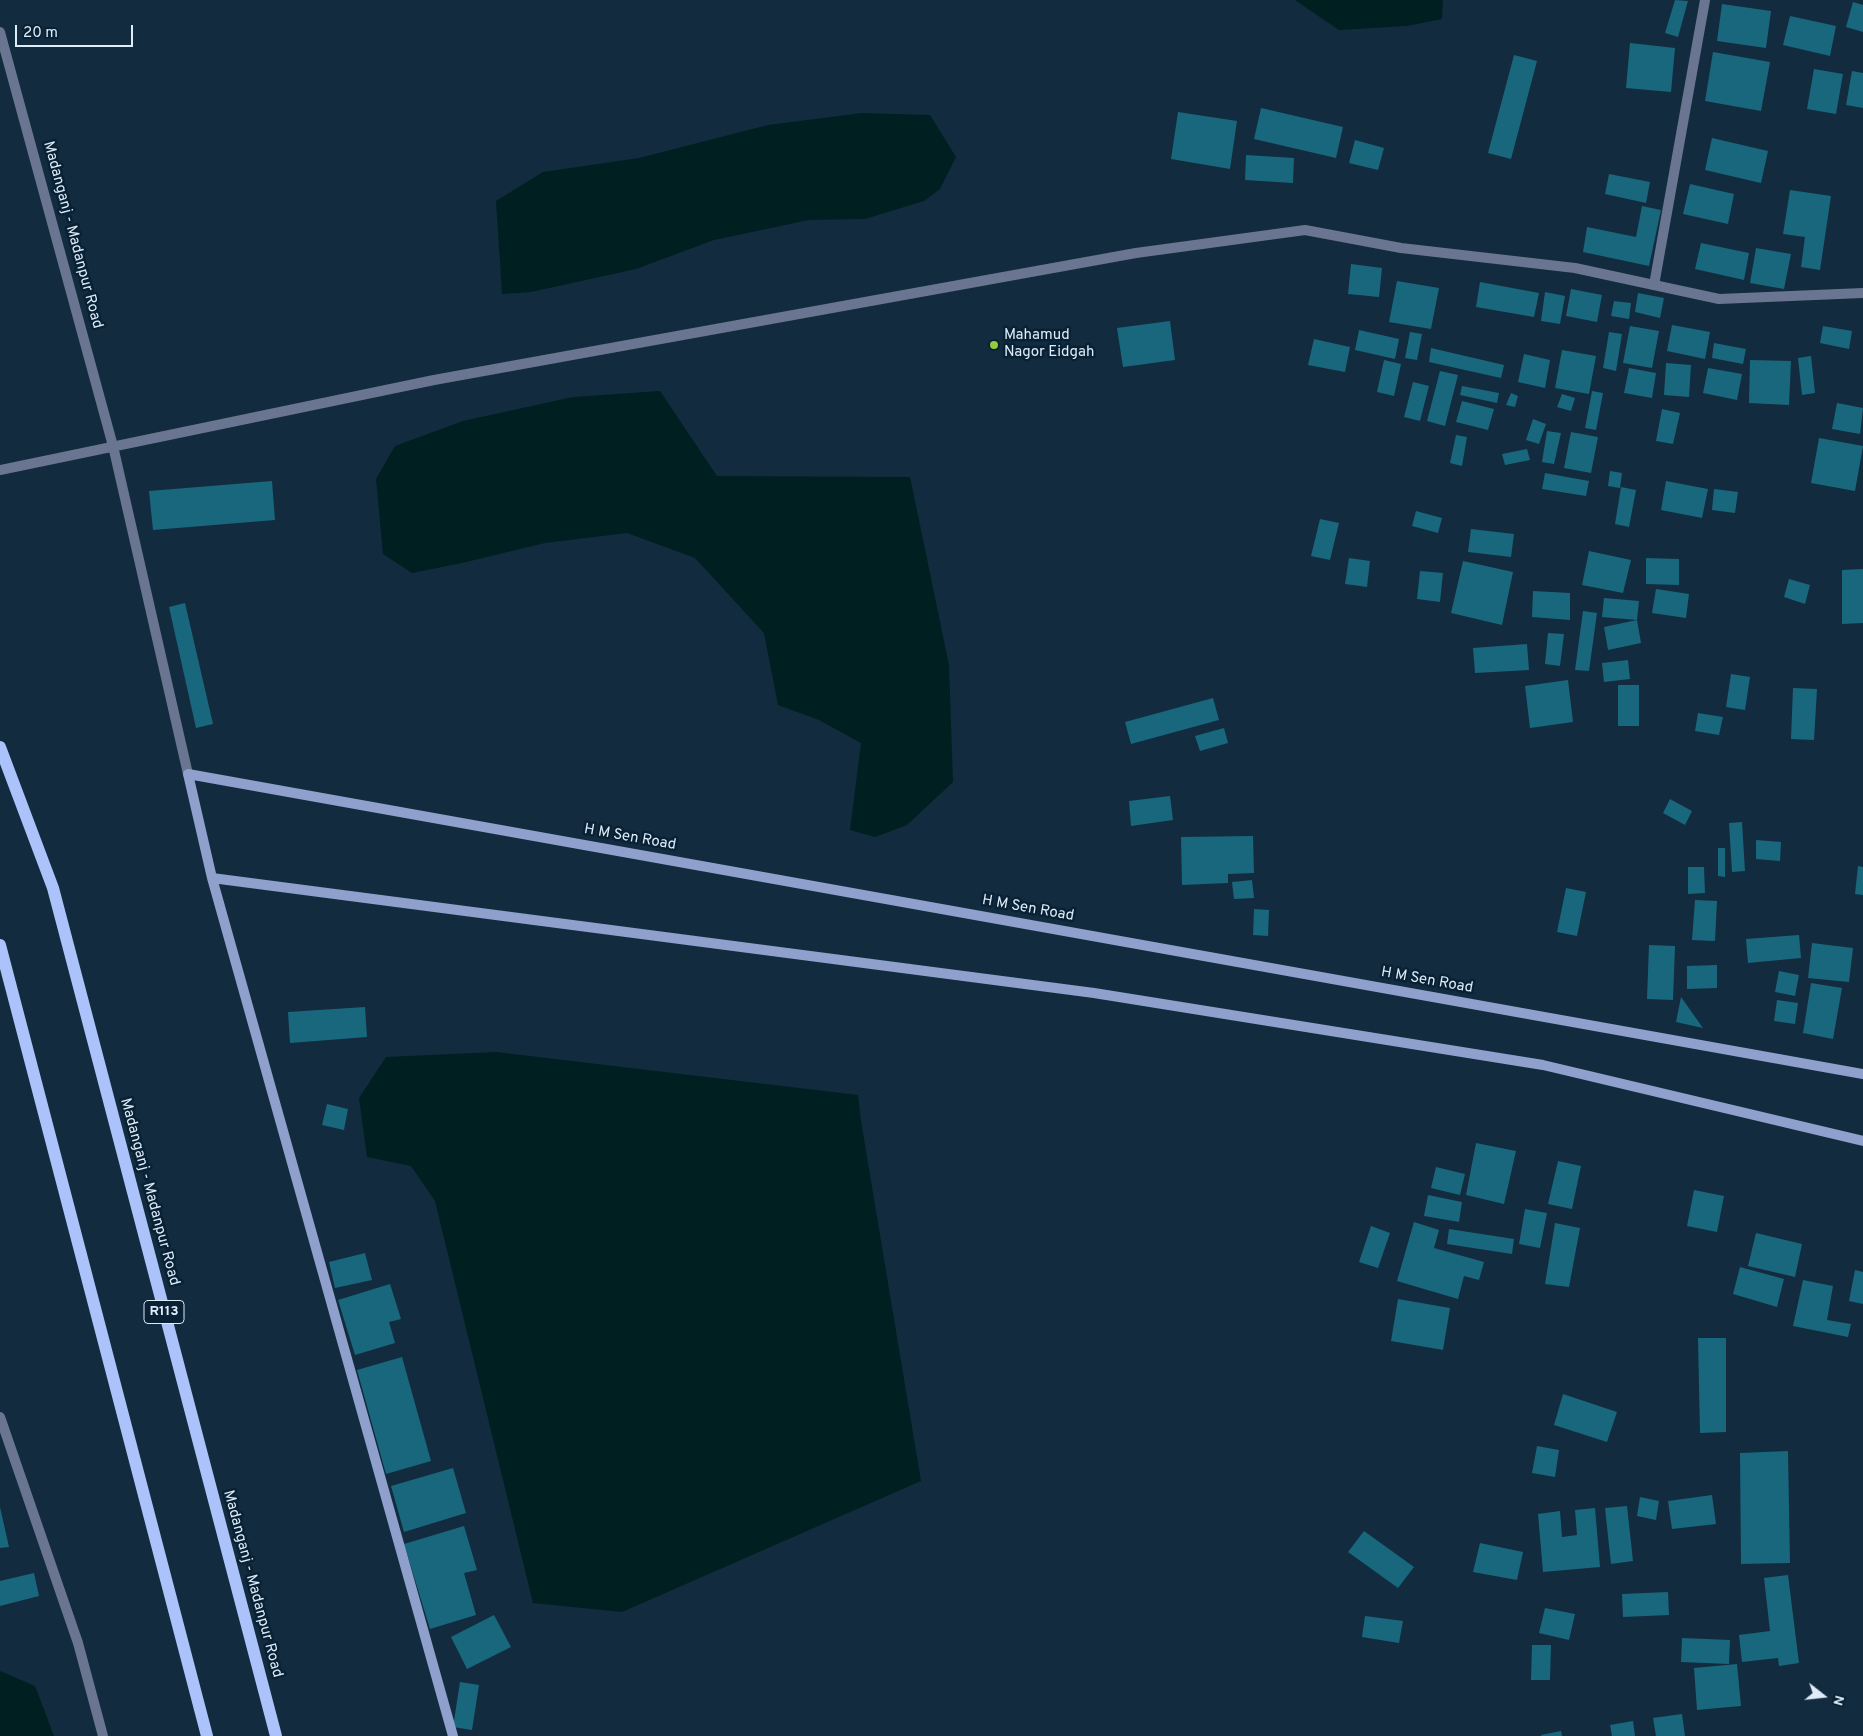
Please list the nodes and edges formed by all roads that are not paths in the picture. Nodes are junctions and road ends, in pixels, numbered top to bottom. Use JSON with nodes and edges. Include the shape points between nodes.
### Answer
{"nodes":[{"id":1,"x":1705,"y":0,"type":"edge"},
{"id":2,"x":0,"y":32,"type":"edge"},
{"id":3,"x":1654,"y":285,"type":"junction"},
{"id":4,"x":1863,"y":293,"type":"edge"},
{"id":5,"x":114,"y":446,"type":"junction"},
{"id":6,"x":0,"y":470,"type":"edge"},
{"id":7,"x":0,"y":747,"type":"edge"},
{"id":8,"x":188,"y":774,"type":"junction"},
{"id":9,"x":212,"y":878,"type":"junction"},
{"id":10,"x":0,"y":945,"type":"edge"},
{"id":11,"x":1863,"y":1074,"type":"edge"},
{"id":12,"x":1863,"y":1141,"type":"edge"},
{"id":13,"x":0,"y":1417,"type":"edge"},
{"id":14,"x":103,"y":1736,"type":"edge"},
{"id":15,"x":207,"y":1736,"type":"edge"},
{"id":16,"x":276,"y":1736,"type":"edge"},
{"id":17,"x":453,"y":1736,"type":"edge"}],
"edges":[{"from":1,"to":3,"type":"street"},
{"from":2,"to":5,"type":"street","name":"Madanganj - Madanpur Road"},
{"from":3,"to":4,"type":"street","via":[[1719,300]]},
{"from":3,"to":5,"type":"street","via":[[1575,268],[1401,248],[1305,230],[1136,253],[434,380]]},
{"from":5,"to":6,"type":"street"},
{"from":5,"to":8,"type":"street","name":"Madanganj - Madanpur Road"},
{"from":7,"to":16,"type":"main road","name":"Madanganj - Madanpur Road","number":"R113","via":[[52,888]]},
{"from":8,"to":9,"type":"main road"},
{"from":8,"to":11,"type":"main road","name":"H M Sen Road"},
{"from":9,"to":12,"type":"main road","via":[[1153,1002],[1543,1065]]},
{"from":9,"to":17,"type":"main road"},
{"from":10,"to":15,"type":"main road"},
{"from":13,"to":14,"type":"street","via":[[78,1643]]}]}
